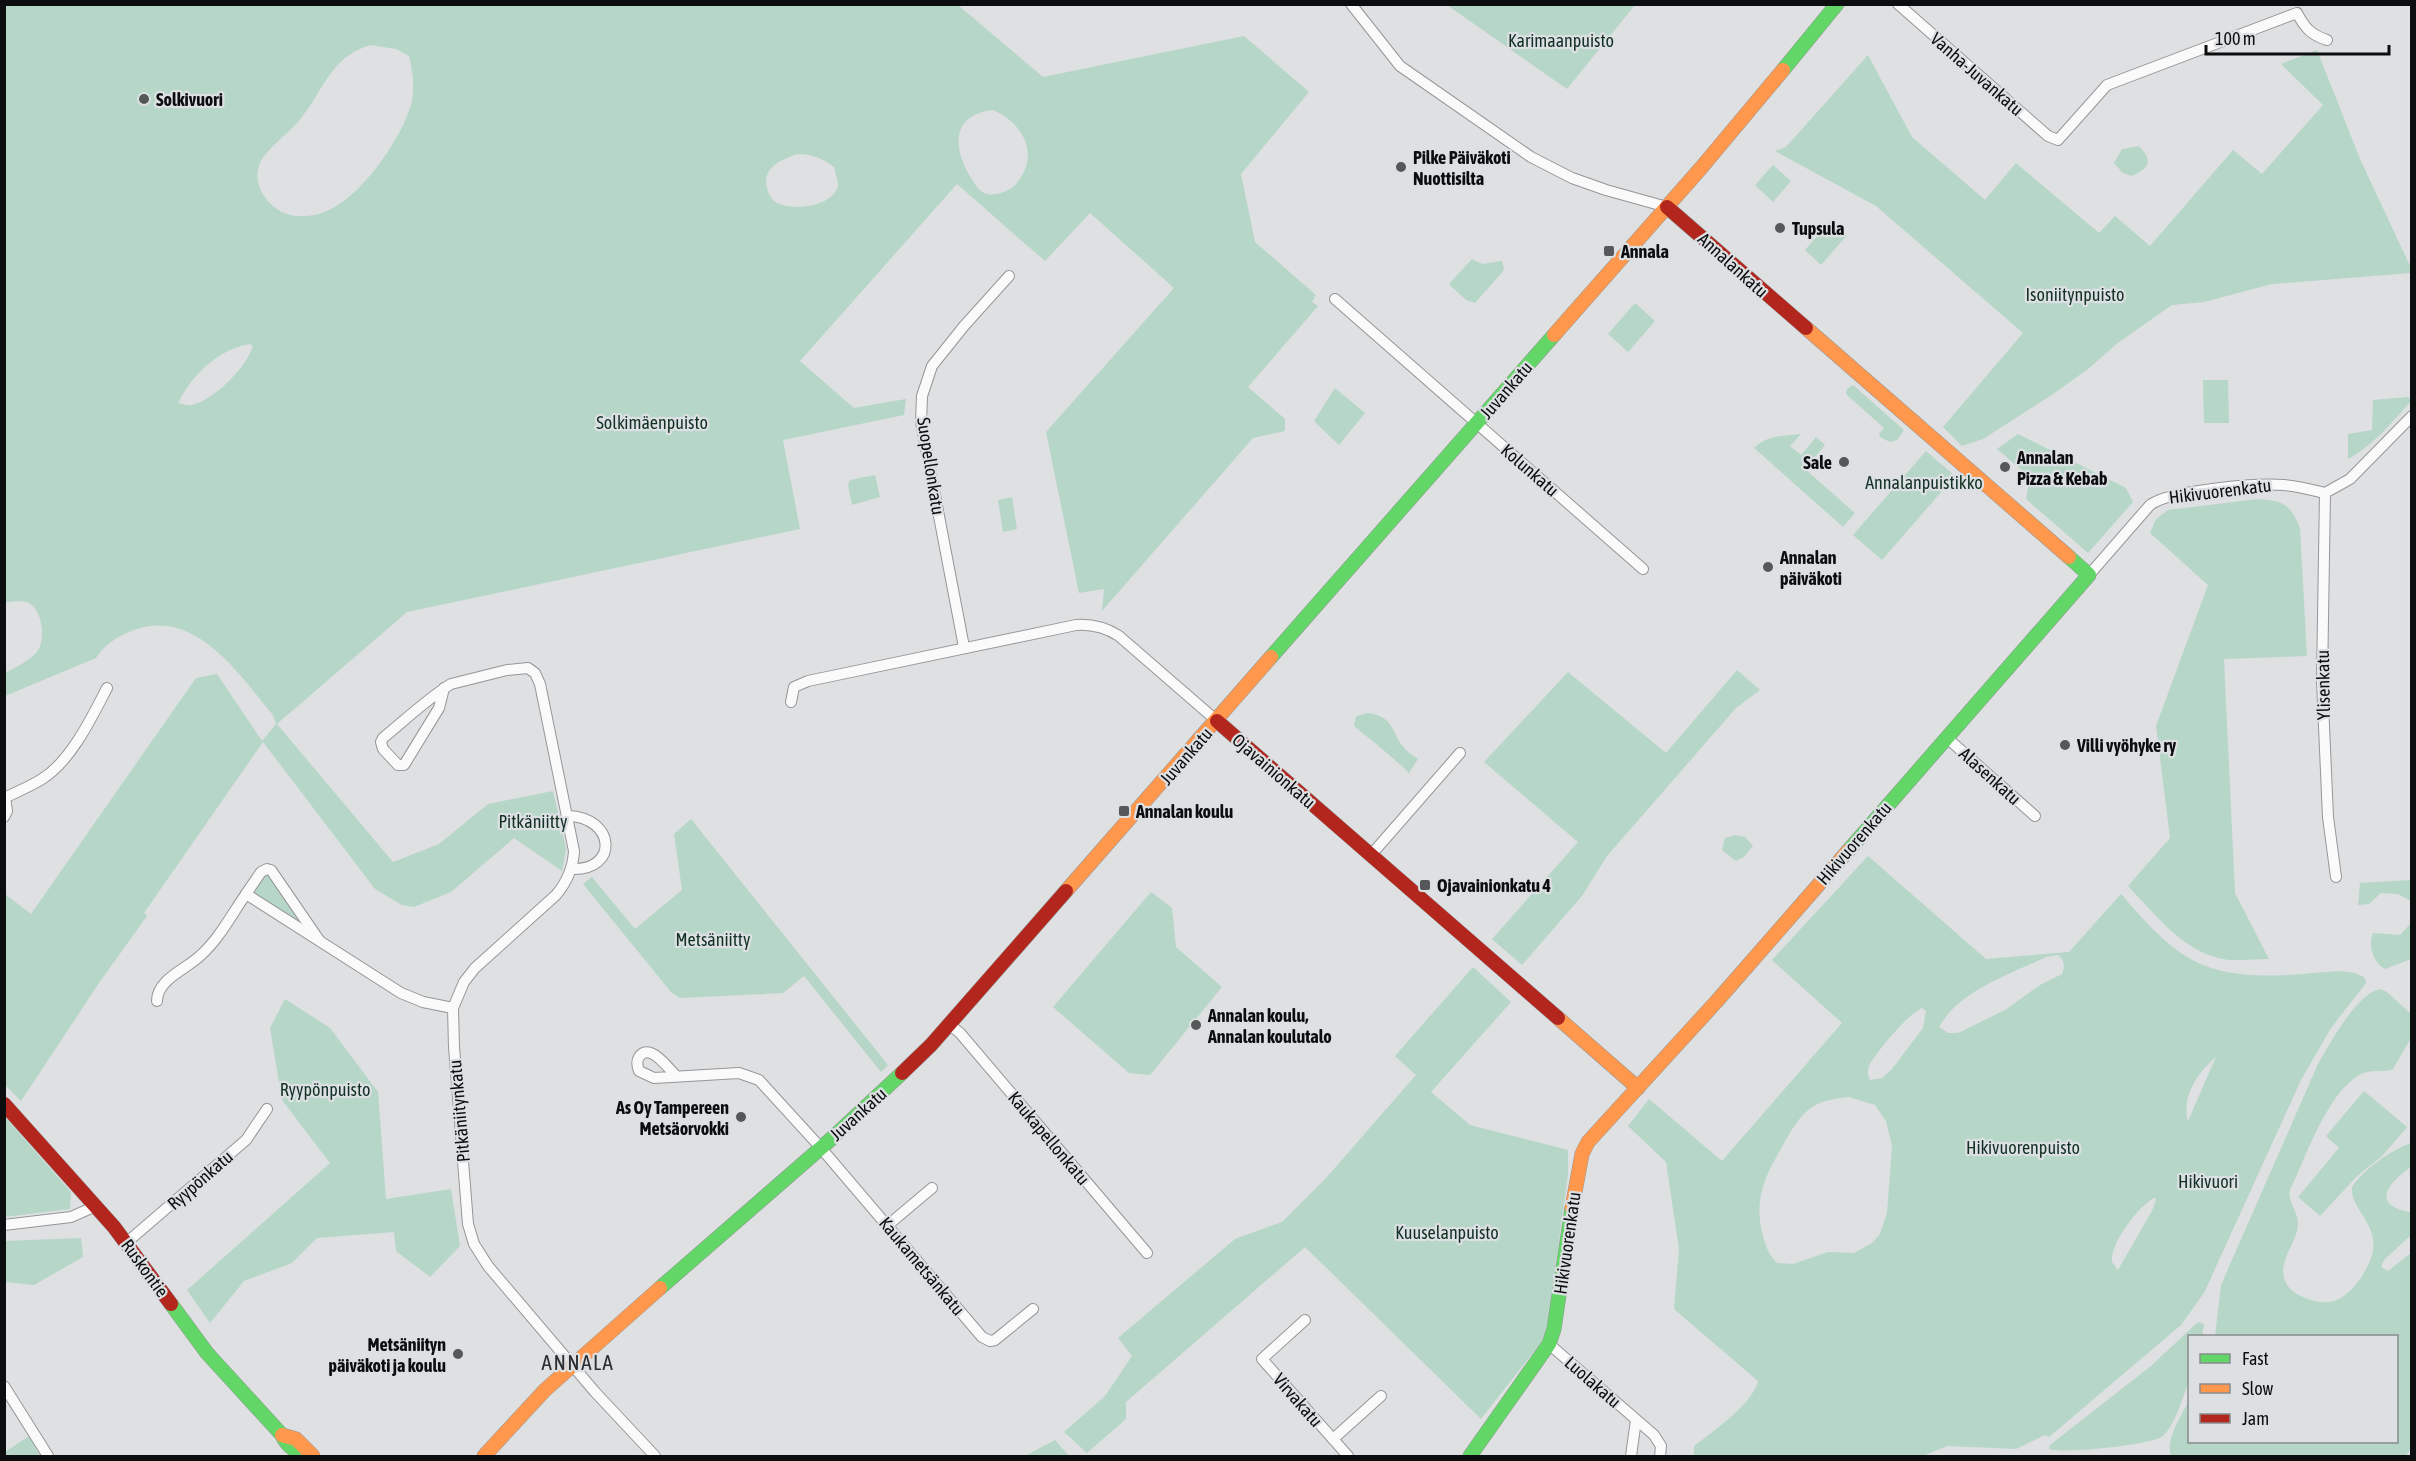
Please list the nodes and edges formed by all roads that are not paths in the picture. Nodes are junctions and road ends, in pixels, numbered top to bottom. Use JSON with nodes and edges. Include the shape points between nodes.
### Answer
{"nodes":[{"id":1,"x":1351,"y":4,"type":"edge"},
{"id":2,"x":1837,"y":4,"type":"edge"},
{"id":3,"x":1898,"y":4,"type":"edge"},
{"id":4,"x":2327,"y":40,"type":"dead end"},
{"id":5,"x":1667,"y":207,"type":"junction"},
{"id":6,"x":1009,"y":276,"type":"dead end"},
{"id":7,"x":1335,"y":300,"type":"dead end"},
{"id":8,"x":2412,"y":417,"type":"edge"},
{"id":9,"x":1477,"y":424,"type":"junction"},
{"id":10,"x":2325,"y":493,"type":"junction"},
{"id":11,"x":1643,"y":569,"type":"dead end"},
{"id":12,"x":2089,"y":575,"type":"junction"},
{"id":13,"x":964,"y":647,"type":"junction"},
{"id":14,"x":107,"y":688,"type":"dead end"},
{"id":15,"x":444,"y":688,"type":"junction"},
{"id":16,"x":791,"y":702,"type":"dead end"},
{"id":17,"x":1217,"y":721,"type":"junction"},
{"id":18,"x":1946,"y":737,"type":"junction"},
{"id":19,"x":1460,"y":753,"type":"dead end"},
{"id":20,"x":5,"y":798,"type":"edge"},
{"id":21,"x":568,"y":816,"type":"junction"},
{"id":22,"x":2034,"y":816,"type":"dead end"},
{"id":23,"x":4,"y":817,"type":"edge"},
{"id":24,"x":1371,"y":855,"type":"junction"},
{"id":25,"x":571,"y":869,"type":"junction"},
{"id":26,"x":2336,"y":876,"type":"dead end"},
{"id":27,"x":246,"y":894,"type":"junction"},
{"id":28,"x":319,"y":940,"type":"junction"},
{"id":29,"x":157,"y":1001,"type":"dead end"},
{"id":30,"x":453,"y":1008,"type":"junction"},
{"id":31,"x":950,"y":1025,"type":"junction"},
{"id":32,"x":676,"y":1076,"type":"dead end"},
{"id":33,"x":1638,"y":1088,"type":"junction"},
{"id":34,"x":4,"y":1104,"type":"edge"},
{"id":35,"x":267,"y":1109,"type":"dead end"},
{"id":36,"x":821,"y":1148,"type":"junction"},
{"id":37,"x":932,"y":1188,"type":"dead end"},
{"id":38,"x":96,"y":1206,"type":"junction"},
{"id":39,"x":4,"y":1225,"type":"edge"},
{"id":40,"x":888,"y":1226,"type":"junction"},
{"id":41,"x":126,"y":1243,"type":"junction"},
{"id":42,"x":1147,"y":1253,"type":"dead end"},
{"id":43,"x":1033,"y":1309,"type":"dead end"},
{"id":44,"x":1305,"y":1320,"type":"dead end"},
{"id":45,"x":1549,"y":1344,"type":"junction"},
{"id":46,"x":571,"y":1363,"type":"junction"},
{"id":47,"x":4,"y":1386,"type":"edge"},
{"id":48,"x":1381,"y":1396,"type":"dead end"},
{"id":49,"x":1636,"y":1420,"type":"junction"},
{"id":50,"x":1333,"y":1439,"type":"junction"},
{"id":51,"x":48,"y":1456,"type":"edge"},
{"id":52,"x":311,"y":1456,"type":"edge"},
{"id":53,"x":484,"y":1456,"type":"edge"},
{"id":54,"x":655,"y":1456,"type":"edge"},
{"id":55,"x":1348,"y":1456,"type":"edge"},
{"id":56,"x":1470,"y":1456,"type":"edge"},
{"id":57,"x":1631,"y":1456,"type":"edge"},
{"id":58,"x":1660,"y":1456,"type":"edge"}],
"edges":[{"from":1,"to":5,"type":"street","name":"Annalankatu","via":[[1400,66],[1531,157],[1572,178]]},
{"from":2,"to":5,"type":"main road","name":"Juvankatu"},
{"from":3,"to":4,"type":"street","name":"Vanha-Juvankatu","via":[[2048,136],[2058,140],[2107,85],[2297,13],[2305,28]]},
{"from":5,"to":9,"type":"main road","name":"Juvankatu"},
{"from":5,"to":12,"type":"main road","name":"Annalankatu"},
{"from":6,"to":13,"type":"street","name":"Suopellonkatu","via":[[936,360],[922,396],[921,422]]},
{"from":7,"to":9,"type":"street","name":"Kolunkatu"},
{"from":8,"to":10,"type":"street","via":[[2350,479]]},
{"from":9,"to":11,"type":"street","name":"Kolunkatu"},
{"from":9,"to":17,"type":"main road","name":"Juvankatu"},
{"from":10,"to":12,"type":"street","name":"Hikivuorenkatu","via":[[2272,484],[2184,492],[2161,498],[2150,505]]},
{"from":10,"to":26,"type":"street","name":"Ylisenkatu","via":[[2322,681],[2328,817]]},
{"from":12,"to":18,"type":"main road","name":"Hikivuorenkatu"},
{"from":13,"to":16,"type":"street","name":"Ojavainionkatu","via":[[808,681],[794,687]]},
{"from":13,"to":17,"type":"street","name":"Ojavainionkatu","via":[[1076,625],[1102,627],[1119,636]]},
{"from":14,"to":20,"type":"street","via":[[62,762],[43,778]]},
{"from":15,"to":15,"type":"street","name":"Pitkäniitynkatu","via":[[383,738],[383,749],[398,765],[404,765],[442,702]]},
{"from":15,"to":21,"type":"street","name":"Pitkäniitynkatu","via":[[464,679],[522,667],[535,673]]},
{"from":17,"to":24,"type":"main road","name":"Ojavainionkatu"},
{"from":17,"to":31,"type":"main road","name":"Juvankatu"},
{"from":18,"to":22,"type":"street","name":"Alasenkatu"},
{"from":18,"to":33,"type":"main road","name":"Hikivuorenkatu"},
{"from":19,"to":24,"type":"street"},
{"from":20,"to":23,"type":"street"},
{"from":21,"to":25,"type":"street","name":"Pitkäniitynkatu","via":[[573,851]]},
{"from":21,"to":25,"type":"street","via":[[598,826],[606,850],[588,868]]},
{"from":24,"to":33,"type":"main road","name":"Ojavainionkatu"},
{"from":25,"to":30,"type":"street","name":"Pitkäniitynkatu","via":[[556,895],[475,968]]},
{"from":27,"to":28,"type":"street"},
{"from":27,"to":28,"type":"street","via":[[261,872],[271,870]]},
{"from":27,"to":29,"type":"street","via":[[203,954],[158,989]]},
{"from":28,"to":30,"type":"street","via":[[401,993]]},
{"from":30,"to":46,"type":"street","name":"Pitkäniitynkatu","via":[[468,1224],[474,1245]]},
{"from":31,"to":36,"type":"main road","name":"Juvankatu"},
{"from":31,"to":42,"type":"street","name":"Kaukapellonkatu"},
{"from":32,"to":36,"type":"street","name":"Kaukametsänkatu","via":[[751,1076],[766,1086]]},
{"from":33,"to":45,"type":"main road","name":"Hikivuorenkatu","via":[[1592,1137],[1582,1154]]},
{"from":34,"to":38,"type":"main road","name":"Ruskontie"},
{"from":35,"to":41,"type":"street","name":"Ryypönkatu","via":[[246,1140]]},
{"from":36,"to":40,"type":"street","name":"Kaukametsänkatu"},
{"from":36,"to":46,"type":"main road","name":"Juvankatu"},
{"from":37,"to":40,"type":"street"},
{"from":38,"to":39,"type":"street","via":[[70,1217]]},
{"from":38,"to":41,"type":"main road","name":"Ruskontie"},
{"from":40,"to":43,"type":"street","name":"Kaukametsänkatu","via":[[982,1337],[996,1340]]},
{"from":41,"to":52,"type":"main road","name":"Ruskontie","via":[[207,1353],[291,1449]]},
{"from":44,"to":50,"type":"street","name":"Virvakatu","via":[[1262,1359]]},
{"from":45,"to":49,"type":"street","name":"Luolakatu"},
{"from":45,"to":56,"type":"main road","name":"Hikivuorenkatu"},
{"from":46,"to":53,"type":"main road","name":"Juvankatu","via":[[520,1413]]},
{"from":46,"to":54,"type":"street","name":"Pitkäniitynkatu"},
{"from":47,"to":51,"type":"street"},
{"from":48,"to":50,"type":"street"},
{"from":49,"to":57,"type":"street","name":"Luolakatu"},
{"from":49,"to":58,"type":"street","name":"Luolakatu","via":[[1654,1435],[1661,1446]]},
{"from":50,"to":55,"type":"street","name":"Virvakatu"}]}
